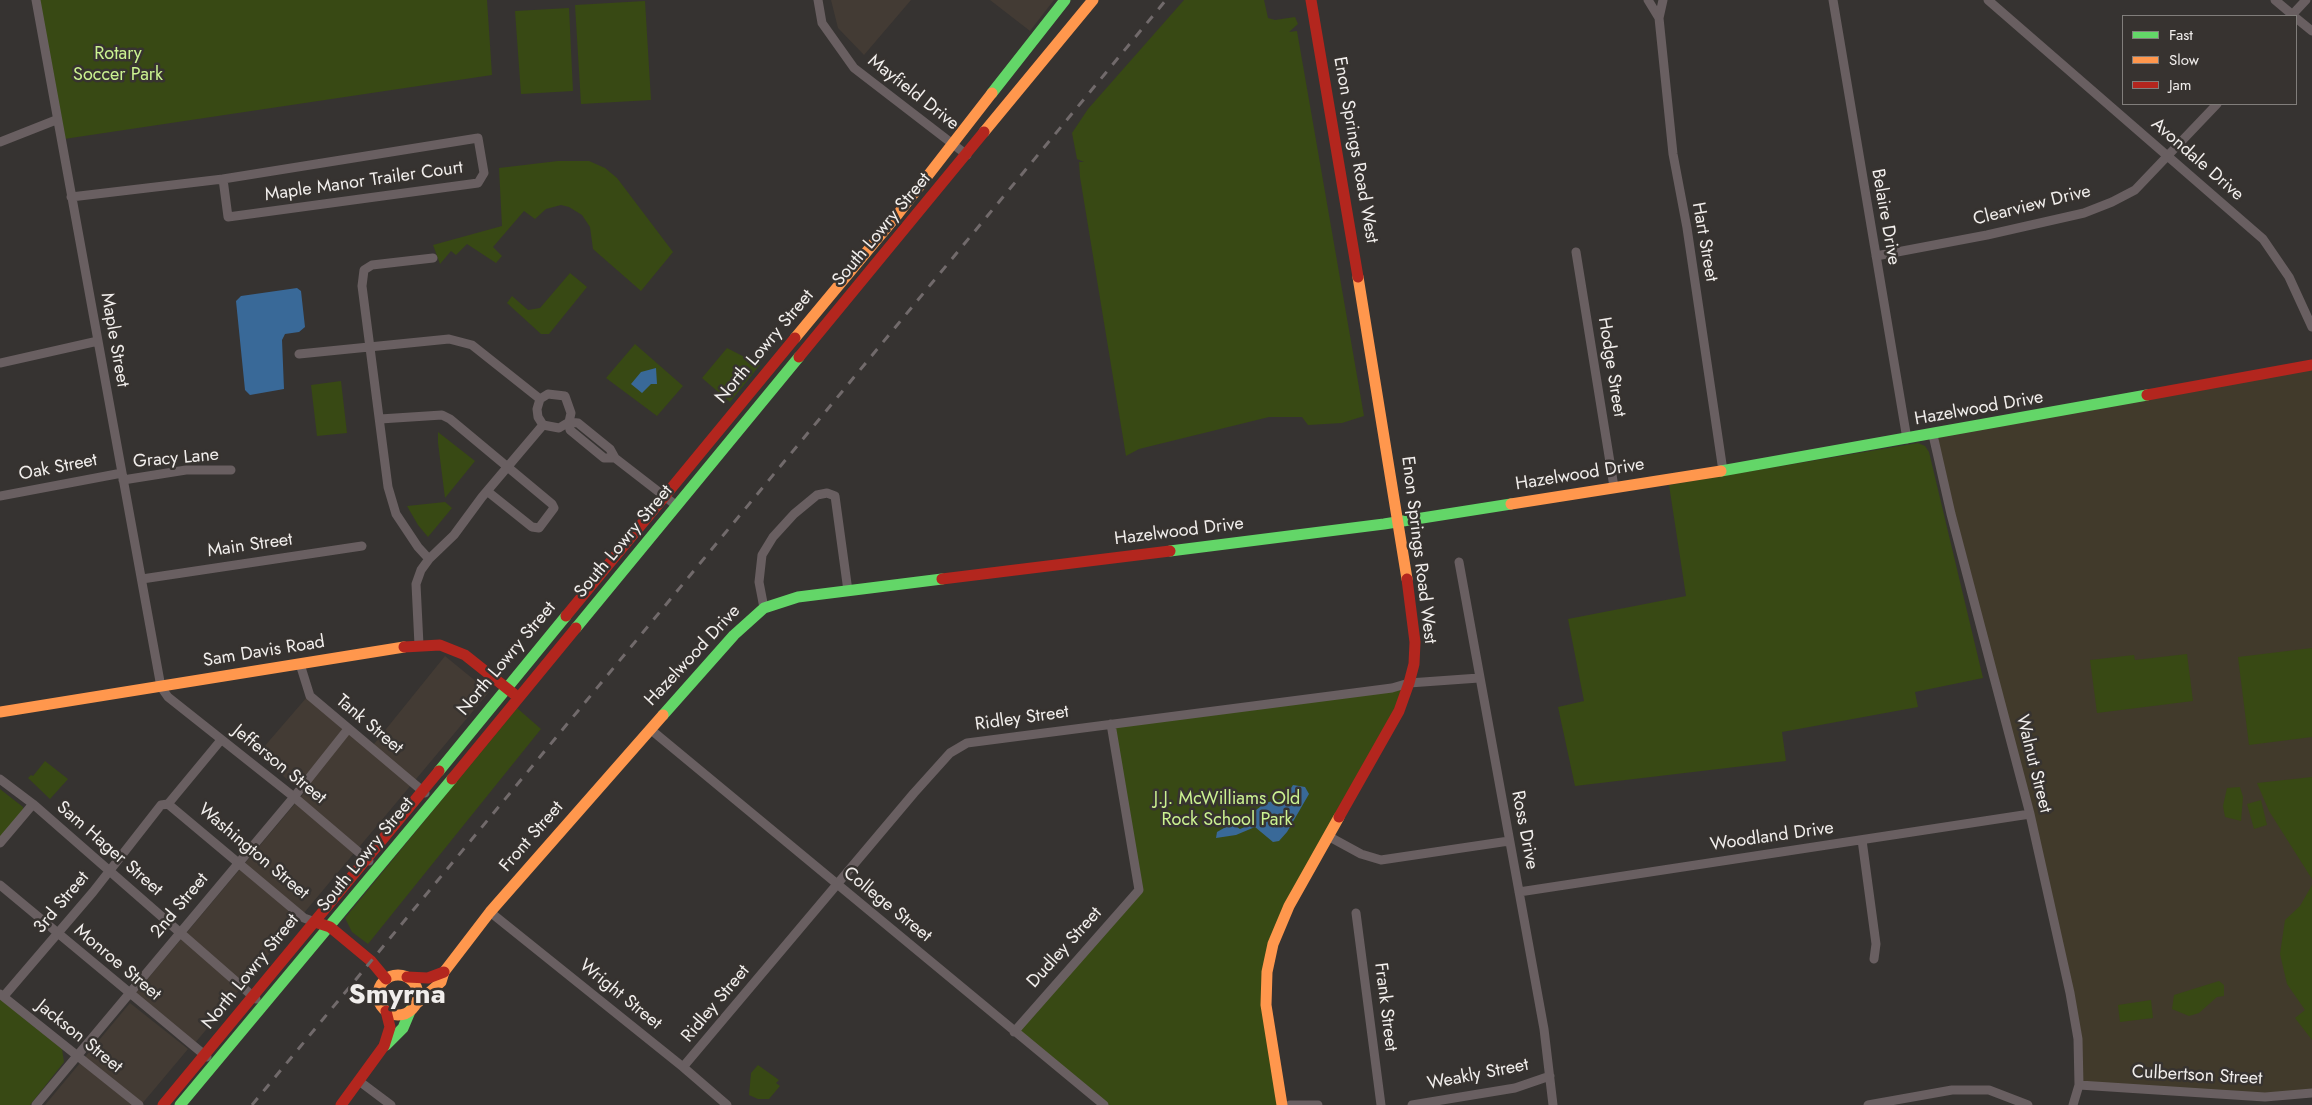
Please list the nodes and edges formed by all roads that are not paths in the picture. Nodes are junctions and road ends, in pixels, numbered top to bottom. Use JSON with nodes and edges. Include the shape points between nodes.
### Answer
{"nodes":[{"id":1,"x":36,"y":0,"type":"edge"},
{"id":2,"x":818,"y":0,"type":"edge"},
{"id":3,"x":1065,"y":0,"type":"edge"},
{"id":4,"x":1092,"y":0,"type":"edge"},
{"id":5,"x":1311,"y":0,"type":"edge"},
{"id":6,"x":1648,"y":0,"type":"edge"},
{"id":7,"x":1662,"y":0,"type":"edge"},
{"id":8,"x":1833,"y":0,"type":"edge"},
{"id":9,"x":1988,"y":0,"type":"edge"},
{"id":10,"x":2275,"y":0,"type":"edge"},
{"id":11,"x":2306,"y":0,"type":"edge"},
{"id":12,"x":2292,"y":15,"type":"edge"},
{"id":13,"x":2294,"y":15,"type":"edge"},
{"id":14,"x":1659,"y":18,"type":"junction"},
{"id":15,"x":2297,"y":19,"type":"edge"},
{"id":16,"x":2312,"y":31,"type":"edge"},
{"id":17,"x":2216,"y":105,"type":"edge"},
{"id":18,"x":56,"y":120,"type":"junction"},
{"id":19,"x":0,"y":142,"type":"edge"},
{"id":20,"x":952,"y":144,"type":"junction"},
{"id":21,"x":966,"y":156,"type":"junction"},
{"id":22,"x":2168,"y":156,"type":"junction"},
{"id":23,"x":223,"y":179,"type":"junction"},
{"id":24,"x":71,"y":197,"type":"junction"},
{"id":25,"x":1576,"y":252,"type":"dead end"},
{"id":26,"x":1876,"y":256,"type":"junction"},
{"id":27,"x":433,"y":258,"type":"dead end"},
{"id":28,"x":2312,"y":327,"type":"edge"},
{"id":29,"x":98,"y":341,"type":"junction"},
{"id":30,"x":371,"y":346,"type":"junction"},
{"id":31,"x":299,"y":354,"type":"dead end"},
{"id":32,"x":0,"y":363,"type":"edge"},
{"id":33,"x":2312,"y":365,"type":"edge"},
{"id":34,"x":540,"y":399,"type":"junction"},
{"id":35,"x":380,"y":419,"type":"junction"},
{"id":36,"x":570,"y":422,"type":"junction"},
{"id":37,"x":543,"y":425,"type":"junction"},
{"id":38,"x":1933,"y":435,"type":"junction"},
{"id":39,"x":1907,"y":439,"type":"junction"},
{"id":40,"x":507,"y":466,"type":"junction"},
{"id":41,"x":231,"y":470,"type":"dead end"},
{"id":42,"x":1723,"y":471,"type":"junction"},
{"id":43,"x":123,"y":476,"type":"junction"},
{"id":44,"x":1614,"y":487,"type":"junction"},
{"id":45,"x":487,"y":491,"type":"junction"},
{"id":46,"x":0,"y":496,"type":"edge"},
{"id":47,"x":664,"y":496,"type":"junction"},
{"id":48,"x":677,"y":506,"type":"junction"},
{"id":49,"x":1399,"y":522,"type":"junction"},
{"id":50,"x":362,"y":546,"type":"dead end"},
{"id":51,"x":429,"y":558,"type":"junction"},
{"id":52,"x":1459,"y":562,"type":"dead end"},
{"id":53,"x":142,"y":579,"type":"junction"},
{"id":54,"x":848,"y":591,"type":"junction"},
{"id":55,"x":764,"y":608,"type":"junction"},
{"id":56,"x":419,"y":645,"type":"junction"},
{"id":57,"x":300,"y":664,"type":"junction"},
{"id":58,"x":1479,"y":678,"type":"junction"},
{"id":59,"x":1409,"y":683,"type":"junction"},
{"id":60,"x":161,"y":687,"type":"junction"},
{"id":61,"x":506,"y":688,"type":"junction"},
{"id":62,"x":518,"y":697,"type":"junction"},
{"id":63,"x":0,"y":712,"type":"edge"},
{"id":64,"x":1111,"y":724,"type":"junction"},
{"id":65,"x":348,"y":729,"type":"junction"},
{"id":66,"x":650,"y":729,"type":"junction"},
{"id":67,"x":221,"y":740,"type":"junction"},
{"id":68,"x":0,"y":779,"type":"edge"},
{"id":69,"x":421,"y":790,"type":"junction"},
{"id":70,"x":294,"y":797,"type":"junction"},
{"id":71,"x":433,"y":800,"type":"junction"},
{"id":72,"x":33,"y":804,"type":"junction"},
{"id":73,"x":168,"y":804,"type":"junction"},
{"id":74,"x":2030,"y":814,"type":"junction"},
{"id":75,"x":1328,"y":836,"type":"junction"},
{"id":76,"x":1862,"y":840,"type":"junction"},
{"id":77,"x":1509,"y":841,"type":"junction"},
{"id":78,"x":0,"y":843,"type":"edge"},
{"id":79,"x":365,"y":858,"type":"junction"},
{"id":80,"x":237,"y":863,"type":"junction"},
{"id":81,"x":377,"y":868,"type":"junction"},
{"id":82,"x":109,"y":871,"type":"junction"},
{"id":83,"x":836,"y":884,"type":"junction"},
{"id":84,"x":0,"y":885,"type":"edge"},
{"id":85,"x":1519,"y":892,"type":"junction"},
{"id":86,"x":490,"y":912,"type":"junction"},
{"id":87,"x":1356,"y":913,"type":"dead end"},
{"id":88,"x":315,"y":922,"type":"junction"},
{"id":89,"x":330,"y":927,"type":"junction"},
{"id":90,"x":180,"y":932,"type":"junction"},
{"id":91,"x":57,"y":934,"type":"junction"},
{"id":92,"x":1874,"y":959,"type":"dead end"},
{"id":93,"x":444,"y":972,"type":"junction"},
{"id":94,"x":407,"y":977,"type":"junction"},
{"id":95,"x":386,"y":979,"type":"junction"},
{"id":96,"x":127,"y":993,"type":"junction"},
{"id":97,"x":2,"y":995,"type":"edge"},
{"id":98,"x":253,"y":996,"type":"junction"},
{"id":99,"x":264,"y":1006,"type":"junction"},
{"id":100,"x":413,"y":1007,"type":"junction"},
{"id":101,"x":386,"y":1011,"type":"junction"},
{"id":102,"x":1014,"y":1032,"type":"junction"},
{"id":103,"x":384,"y":1046,"type":"junction"},
{"id":104,"x":75,"y":1056,"type":"junction"},
{"id":105,"x":205,"y":1056,"type":"junction"},
{"id":106,"x":214,"y":1064,"type":"junction"},
{"id":107,"x":683,"y":1067,"type":"junction"},
{"id":108,"x":1550,"y":1076,"type":"junction"},
{"id":109,"x":360,"y":1081,"type":"junction"},
{"id":110,"x":2079,"y":1085,"type":"junction"},
{"id":111,"x":2312,"y":1093,"type":"edge"},
{"id":112,"x":36,"y":1105,"type":"edge"},
{"id":113,"x":139,"y":1105,"type":"edge"},
{"id":114,"x":163,"y":1105,"type":"edge"},
{"id":115,"x":180,"y":1105,"type":"edge"},
{"id":116,"x":341,"y":1105,"type":"edge"},
{"id":117,"x":391,"y":1105,"type":"edge"},
{"id":118,"x":727,"y":1105,"type":"edge"},
{"id":119,"x":1104,"y":1105,"type":"edge"},
{"id":120,"x":1282,"y":1105,"type":"edge"},
{"id":121,"x":1290,"y":1105,"type":"edge"},
{"id":122,"x":1318,"y":1105,"type":"edge"},
{"id":123,"x":1381,"y":1105,"type":"edge"},
{"id":124,"x":1412,"y":1105,"type":"edge"},
{"id":125,"x":1553,"y":1105,"type":"edge"},
{"id":126,"x":1868,"y":1105,"type":"edge"},
{"id":127,"x":2028,"y":1105,"type":"edge"},
{"id":128,"x":2073,"y":1105,"type":"edge"}],
"edges":[{"from":1,"to":18,"type":"street","name":"Maple Street"},
{"from":2,"to":20,"type":"street","name":"Mayfield Drive","via":[[822,23],[854,68]]},
{"from":3,"to":20,"type":"street","name":"North Lowry Street"},
{"from":4,"to":21,"type":"street","name":"South Lowry Street"},
{"from":5,"to":49,"type":"street","name":"Enon Springs Road West"},
{"from":6,"to":14,"type":"street","name":"Hart Street"},
{"from":7,"to":14,"type":"street","name":"Hart Street"},
{"from":8,"to":26,"type":"street","name":"Belaire Drive"},
{"from":9,"to":22,"type":"street","name":"Avondale Drive"},
{"from":10,"to":12,"type":"street"},
{"from":11,"to":13,"type":"street"},
{"from":14,"to":42,"type":"street","name":"Hart Street","via":[[1673,154]]},
{"from":15,"to":16,"type":"street"},
{"from":17,"to":22,"type":"street","name":"Clearview Drive"},
{"from":18,"to":19,"type":"street"},
{"from":18,"to":24,"type":"street","name":"Maple Street"},
{"from":20,"to":21,"type":"street","name":"Mayfield Drive"},
{"from":20,"to":47,"type":"street","name":"North Lowry Street"},
{"from":21,"to":48,"type":"street","name":"South Lowry Street"},
{"from":22,"to":26,"type":"street","name":"Clearview Drive","via":[[2135,190],[2084,213],[1987,236]]},
{"from":22,"to":28,"type":"street","name":"Avondale Drive","via":[[2263,239],[2289,277]]},
{"from":23,"to":23,"type":"street","name":"Maple Manor Trailer Court","via":[[478,138],[484,172],[478,184],[228,217]]},
{"from":23,"to":24,"type":"street","name":"Maple Manor Trailer Court"},
{"from":24,"to":29,"type":"street","name":"Maple Street"},
{"from":25,"to":44,"type":"street","name":"Hodge Street"},
{"from":26,"to":39,"type":"street","name":"Belaire Drive"},
{"from":27,"to":30,"type":"street","via":[[372,264],[364,270],[362,286]]},
{"from":29,"to":32,"type":"street"},
{"from":29,"to":43,"type":"street","name":"Maple Street"},
{"from":30,"to":31,"type":"street"},
{"from":30,"to":34,"type":"street","via":[[450,339],[472,345]]},
{"from":30,"to":35,"type":"street"},
{"from":33,"to":38,"type":"street","name":"Hazelwood Drive"},
{"from":34,"to":36,"type":"street","via":[[548,394],[565,396]]},
{"from":34,"to":37,"type":"street","via":[[537,409]]},
{"from":35,"to":40,"type":"street","via":[[442,415]]},
{"from":35,"to":51,"type":"street","via":[[388,487],[396,514]]},
{"from":36,"to":37,"type":"street","via":[[559,428]]},
{"from":36,"to":47,"type":"street","via":[[578,423],[610,449],[615,458]]},
{"from":37,"to":40,"type":"street"},
{"from":38,"to":39,"type":"street","name":"Hazelwood Drive"},
{"from":38,"to":74,"type":"street","name":"Walnut Street"},
{"from":39,"to":42,"type":"street","name":"Hazelwood Drive"},
{"from":40,"to":45,"type":"street"},
{"from":40,"to":45,"type":"street","via":[[552,504],[554,508],[539,528],[532,527]]},
{"from":41,"to":43,"type":"street","name":"Gracy Lane"},
{"from":42,"to":44,"type":"street","name":"Hazelwood Drive"},
{"from":43,"to":46,"type":"street","name":"Oak Street"},
{"from":43,"to":53,"type":"street","name":"Maple Street"},
{"from":44,"to":49,"type":"street","name":"Hazelwood Drive"},
{"from":45,"to":51,"type":"street","via":[[454,535]]},
{"from":47,"to":48,"type":"street"},
{"from":47,"to":61,"type":"street","name":"North Lowry Street"},
{"from":48,"to":62,"type":"street","name":"South Lowry Street"},
{"from":49,"to":54,"type":"street","name":"Hazelwood Drive"},
{"from":49,"to":59,"type":"street","name":"Enon Springs Road West","via":[[1415,642]]},
{"from":50,"to":53,"type":"street","name":"Main Street"},
{"from":51,"to":56,"type":"street","via":[[416,584]]},
{"from":52,"to":58,"type":"street","name":"Ross Drive"},
{"from":53,"to":60,"type":"street","name":"Maple Street"},
{"from":54,"to":55,"type":"street","name":"Hazelwood Drive","via":[[798,597]]},
{"from":54,"to":55,"type":"street","name":"Hazelwood Drive","via":[[835,496],[827,493],[817,495],[784,525],[762,555],[760,582]]},
{"from":55,"to":66,"type":"street","name":"Hazelwood Drive","via":[[734,635]]},
{"from":56,"to":57,"type":"street","name":"Sam Davis Road"},
{"from":56,"to":61,"type":"street","name":"Sam Davis Road","via":[[440,645],[465,655]]},
{"from":57,"to":60,"type":"street","name":"Sam Davis Road"},
{"from":57,"to":65,"type":"street","name":"Tank Street","via":[[310,696]]},
{"from":58,"to":59,"type":"street","name":"Ridley Street"},
{"from":58,"to":77,"type":"street","name":"Ross Drive"},
{"from":59,"to":64,"type":"street","name":"Ridley Street","via":[[1392,688]]},
{"from":59,"to":75,"type":"street","name":"Enon Springs Road West","via":[[1399,711]]},
{"from":60,"to":63,"type":"street","name":"Sam Davis Road"},
{"from":60,"to":67,"type":"street","name":"Jefferson Street","via":[[168,697]]},
{"from":61,"to":62,"type":"street","name":"Sam Davis Road"},
{"from":61,"to":69,"type":"street","name":"North Lowry Street"},
{"from":62,"to":71,"type":"street","name":"South Lowry Street"},
{"from":64,"to":83,"type":"street","name":"Ridley Street","via":[[967,743],[950,753]]},
{"from":64,"to":102,"type":"street","name":"Dudley Street","via":[[1140,886],[1135,896]]},
{"from":65,"to":69,"type":"street","name":"Tank Street"},
{"from":65,"to":70,"type":"street","name":"2nd Street"},
{"from":66,"to":83,"type":"street","name":"College Street"},
{"from":66,"to":86,"type":"street","name":"Front Street"},
{"from":67,"to":70,"type":"street","name":"Jefferson Street"},
{"from":67,"to":73,"type":"street","name":"3rd Street"},
{"from":68,"to":72,"type":"street","name":"Sam Hager Street"},
{"from":69,"to":71,"type":"street","name":"Tank Street"},
{"from":69,"to":79,"type":"street","name":"North Lowry Street"},
{"from":70,"to":79,"type":"street","name":"Jefferson Street"},
{"from":70,"to":80,"type":"street","name":"2nd Street"},
{"from":71,"to":81,"type":"street","name":"South Lowry Street"},
{"from":72,"to":78,"type":"street"},
{"from":72,"to":82,"type":"street","name":"Sam Hager Street"},
{"from":73,"to":80,"type":"street","name":"Washington Street"},
{"from":73,"to":82,"type":"street","name":"3rd Street","via":[[161,805]]},
{"from":74,"to":76,"type":"street","name":"Woodland Drive"},
{"from":74,"to":110,"type":"street","name":"Walnut Street","via":[[2070,993],[2078,1039]]},
{"from":75,"to":77,"type":"street","via":[[1368,857],[1381,860]]},
{"from":75,"to":120,"type":"street","name":"Enon Springs Road West","via":[[1283,917],[1269,959],[1266,1005]]},
{"from":76,"to":85,"type":"street","name":"Woodland Drive"},
{"from":76,"to":92,"type":"street","via":[[1876,944]]},
{"from":77,"to":85,"type":"street","name":"Ross Drive"},
{"from":79,"to":81,"type":"street","name":"Jefferson Street"},
{"from":79,"to":88,"type":"street","name":"North Lowry Street"},
{"from":80,"to":88,"type":"street","name":"Washington Street","via":[[304,918]]},
{"from":80,"to":90,"type":"street","name":"2nd Street"},
{"from":81,"to":89,"type":"street","name":"South Lowry Street"},
{"from":82,"to":90,"type":"street","name":"Sam Hager Street"},
{"from":82,"to":91,"type":"street","name":"3rd Street"},
{"from":83,"to":102,"type":"street","name":"College Street"},
{"from":83,"to":107,"type":"street","name":"Ridley Street"},
{"from":84,"to":91,"type":"street","name":"Monroe Street"},
{"from":85,"to":108,"type":"street","name":"Ross Drive"},
{"from":86,"to":93,"type":"street","name":"Front Street"},
{"from":86,"to":107,"type":"street","name":"Wright Street"},
{"from":87,"to":123,"type":"street","name":"Frank Street"},
{"from":88,"to":89,"type":"street","name":"Washington Street"},
{"from":88,"to":98,"type":"street","name":"North Lowry Street"},
{"from":89,"to":95,"type":"street","name":"Washington Street","via":[[371,961]]},
{"from":89,"to":99,"type":"street","name":"South Lowry Street"},
{"from":90,"to":96,"type":"street","name":"2nd Street"},
{"from":90,"to":98,"type":"street","name":"Sam Hager Street"},
{"from":91,"to":96,"type":"street","name":"Monroe Street"},
{"from":91,"to":97,"type":"street","name":"3rd Street"},
{"from":93,"to":94,"type":"street","via":[[428,978]]},
{"from":93,"to":100,"type":"street","name":"Front Street","via":[[435,989]]},
{"from":94,"to":95,"type":"street","via":[[396,975]]},
{"from":94,"to":100,"type":"street","via":[[416,989]]},
{"from":95,"to":101,"type":"street","name":"Front Street","via":[[378,992]]},
{"from":96,"to":104,"type":"street","name":"2nd Street"},
{"from":96,"to":105,"type":"street","name":"Monroe Street"},
{"from":97,"to":104,"type":"street","name":"Jackson Street"},
{"from":98,"to":99,"type":"street","name":"Sam Hager Street"},
{"from":98,"to":105,"type":"street","name":"North Lowry Street"},
{"from":99,"to":106,"type":"street","name":"South Lowry Street"},
{"from":100,"to":101,"type":"street","via":[[396,1015]]},
{"from":100,"to":103,"type":"street","name":"Front Street","via":[[403,1028]]},
{"from":101,"to":103,"type":"street","name":"Front Street","via":[[390,1027]]},
{"from":102,"to":119,"type":"street","name":"College Street"},
{"from":103,"to":109,"type":"street","name":"Front Street"},
{"from":104,"to":112,"type":"street","name":"2nd Street"},
{"from":104,"to":113,"type":"street","name":"Jackson Street"},
{"from":105,"to":106,"type":"street","name":"Monroe Street"},
{"from":105,"to":114,"type":"street","name":"North Lowry Street"},
{"from":106,"to":115,"type":"street","name":"South Lowry Street"},
{"from":107,"to":118,"type":"street","name":"Wright Street"},
{"from":108,"to":124,"type":"street","name":"Weakly Street","via":[[1515,1088]]},
{"from":108,"to":125,"type":"street","name":"Ross Drive"},
{"from":109,"to":116,"type":"street","name":"Front Street"},
{"from":109,"to":117,"type":"street"},
{"from":110,"to":111,"type":"street","name":"Culbertson Street","via":[[2266,1097]]},
{"from":110,"to":128,"type":"street","name":"Walnut Street"},
{"from":121,"to":122,"type":"street"},
{"from":126,"to":127,"type":"street","via":[[1952,1090],[1989,1090]]}]}
